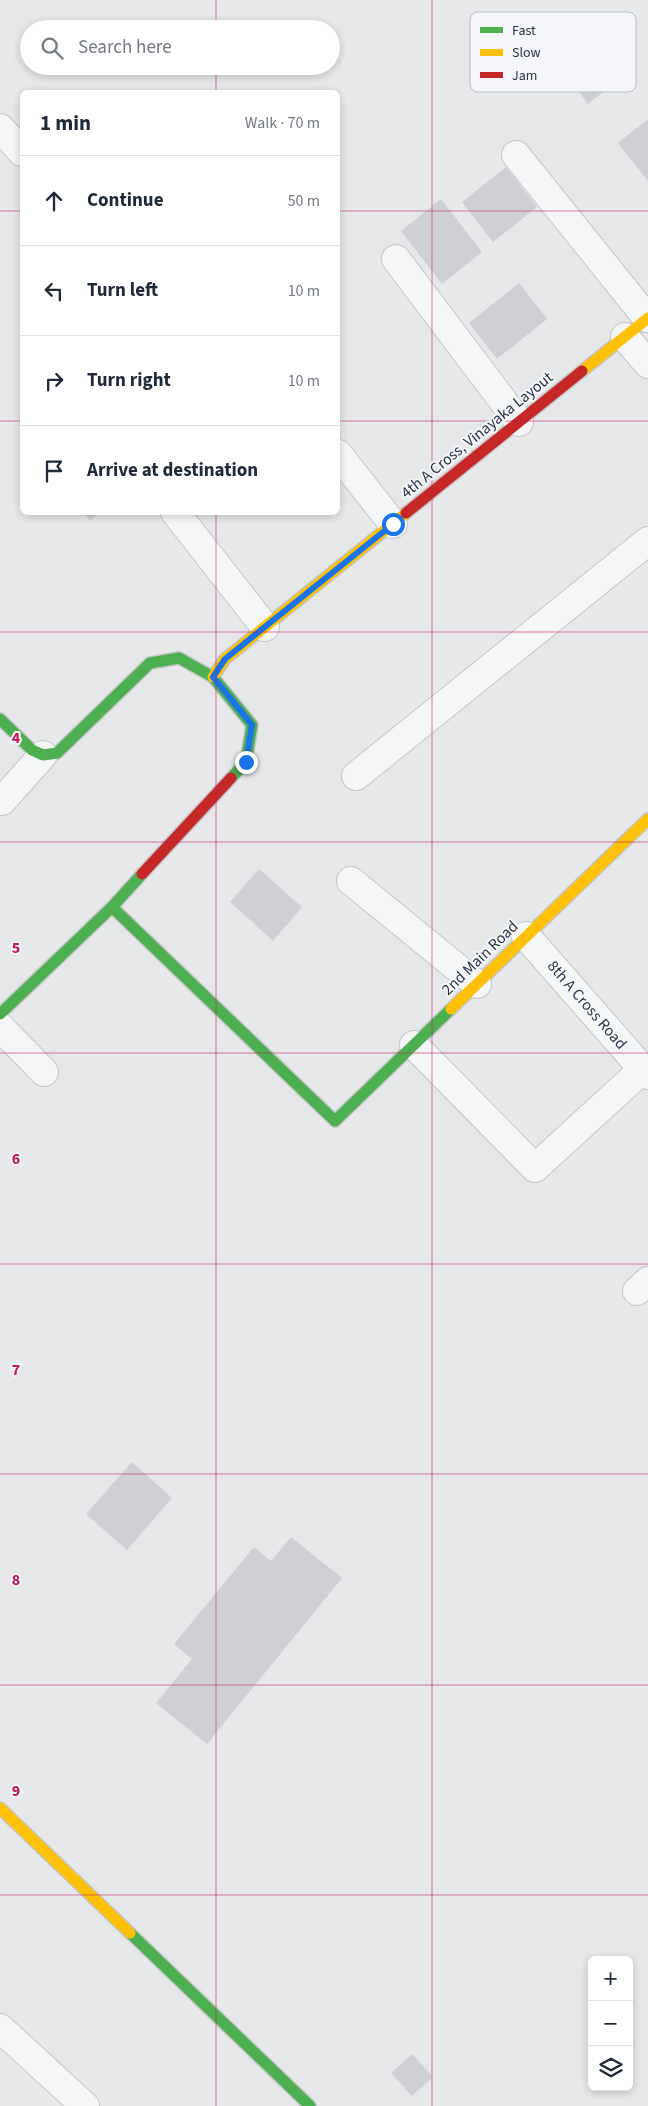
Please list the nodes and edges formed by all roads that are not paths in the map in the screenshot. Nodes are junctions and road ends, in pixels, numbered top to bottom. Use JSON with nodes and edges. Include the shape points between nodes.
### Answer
{"nodes":[{"id":1,"x":0,"y":128,"type":"edge"},
{"id":2,"x":20,"y":150,"type":"edge"},
{"id":3,"x":516,"y":156,"type":"dead end"},
{"id":4,"x":396,"y":259,"type":"dead end"},
{"id":5,"x":648,"y":318,"type":"edge"},
{"id":6,"x":625,"y":337,"type":"junction"},
{"id":7,"x":648,"y":364,"type":"edge"},
{"id":8,"x":519,"y":422,"type":"junction"},
{"id":9,"x":340,"y":457,"type":"edge"},
{"id":10,"x":176,"y":515,"type":"edge"},
{"id":11,"x":393,"y":524,"type":"junction"},
{"id":12,"x":648,"y":541,"type":"edge"},
{"id":13,"x":265,"y":627,"type":"junction"},
{"id":14,"x":213,"y":677,"type":"junction"},
{"id":15,"x":0,"y":719,"type":"edge"},
{"id":16,"x":42,"y":755,"type":"junction"},
{"id":17,"x":356,"y":776,"type":"dead end"},
{"id":18,"x":2,"y":802,"type":"dead end"},
{"id":19,"x":648,"y":819,"type":"edge"},
{"id":20,"x":351,"y":881,"type":"dead end"},
{"id":21,"x":112,"y":906,"type":"junction"},
{"id":22,"x":526,"y":936,"type":"junction"},
{"id":23,"x":476,"y":984,"type":"junction"},
{"id":24,"x":0,"y":1014,"type":"edge"},
{"id":25,"x":0,"y":1027,"type":"edge"},
{"id":26,"x":414,"y":1045,"type":"junction"},
{"id":27,"x":44,"y":1072,"type":"dead end"},
{"id":28,"x":646,"y":1072,"type":"edge"},
{"id":29,"x":0,"y":1808,"type":"edge"},
{"id":30,"x":0,"y":2028,"type":"edge"},
{"id":31,"x":85,"y":2106,"type":"edge"},
{"id":32,"x":310,"y":2106,"type":"edge"}],
"edges":[{"from":1,"to":2,"type":"street"},
{"from":3,"to":5,"type":"street"},
{"from":4,"to":8,"type":"street"},
{"from":5,"to":6,"type":"street","name":"4th A Cross, Vinayaka Layout"},
{"from":6,"to":7,"type":"street"},
{"from":6,"to":8,"type":"street","name":"4th A Cross, Vinayaka Layout"},
{"from":8,"to":11,"type":"street","name":"4th A Cross, Vinayaka Layout"},
{"from":9,"to":11,"type":"street"},
{"from":10,"to":13,"type":"street"},
{"from":11,"to":13,"type":"street","name":"4th A Cross, Vinayaka Layout"},
{"from":12,"to":17,"type":"street"},
{"from":13,"to":14,"type":"street","name":"4th A Cross, Vinayaka Layout","via":[[225,659]]},
{"from":14,"to":16,"type":"street","via":[[179,658],[150,663],[57,753]]},
{"from":14,"to":21,"type":"street","via":[[252,725],[246,762]]},
{"from":15,"to":16,"type":"street","via":[[32,750]]},
{"from":16,"to":18,"type":"street"},
{"from":19,"to":22,"type":"street","name":"2nd Main Road"},
{"from":20,"to":23,"type":"street"},
{"from":21,"to":24,"type":"street"},
{"from":21,"to":26,"type":"street","name":"2nd Main Road","via":[[335,1121]]},
{"from":22,"to":23,"type":"street","name":"2nd Main Road"},
{"from":22,"to":28,"type":"street","name":"8th A Cross Road"},
{"from":23,"to":26,"type":"street","name":"2nd Main Road"},
{"from":25,"to":27,"type":"street"},
{"from":26,"to":28,"type":"street","via":[[535,1168]]},
{"from":29,"to":32,"type":"street"},
{"from":30,"to":31,"type":"street"}]}
